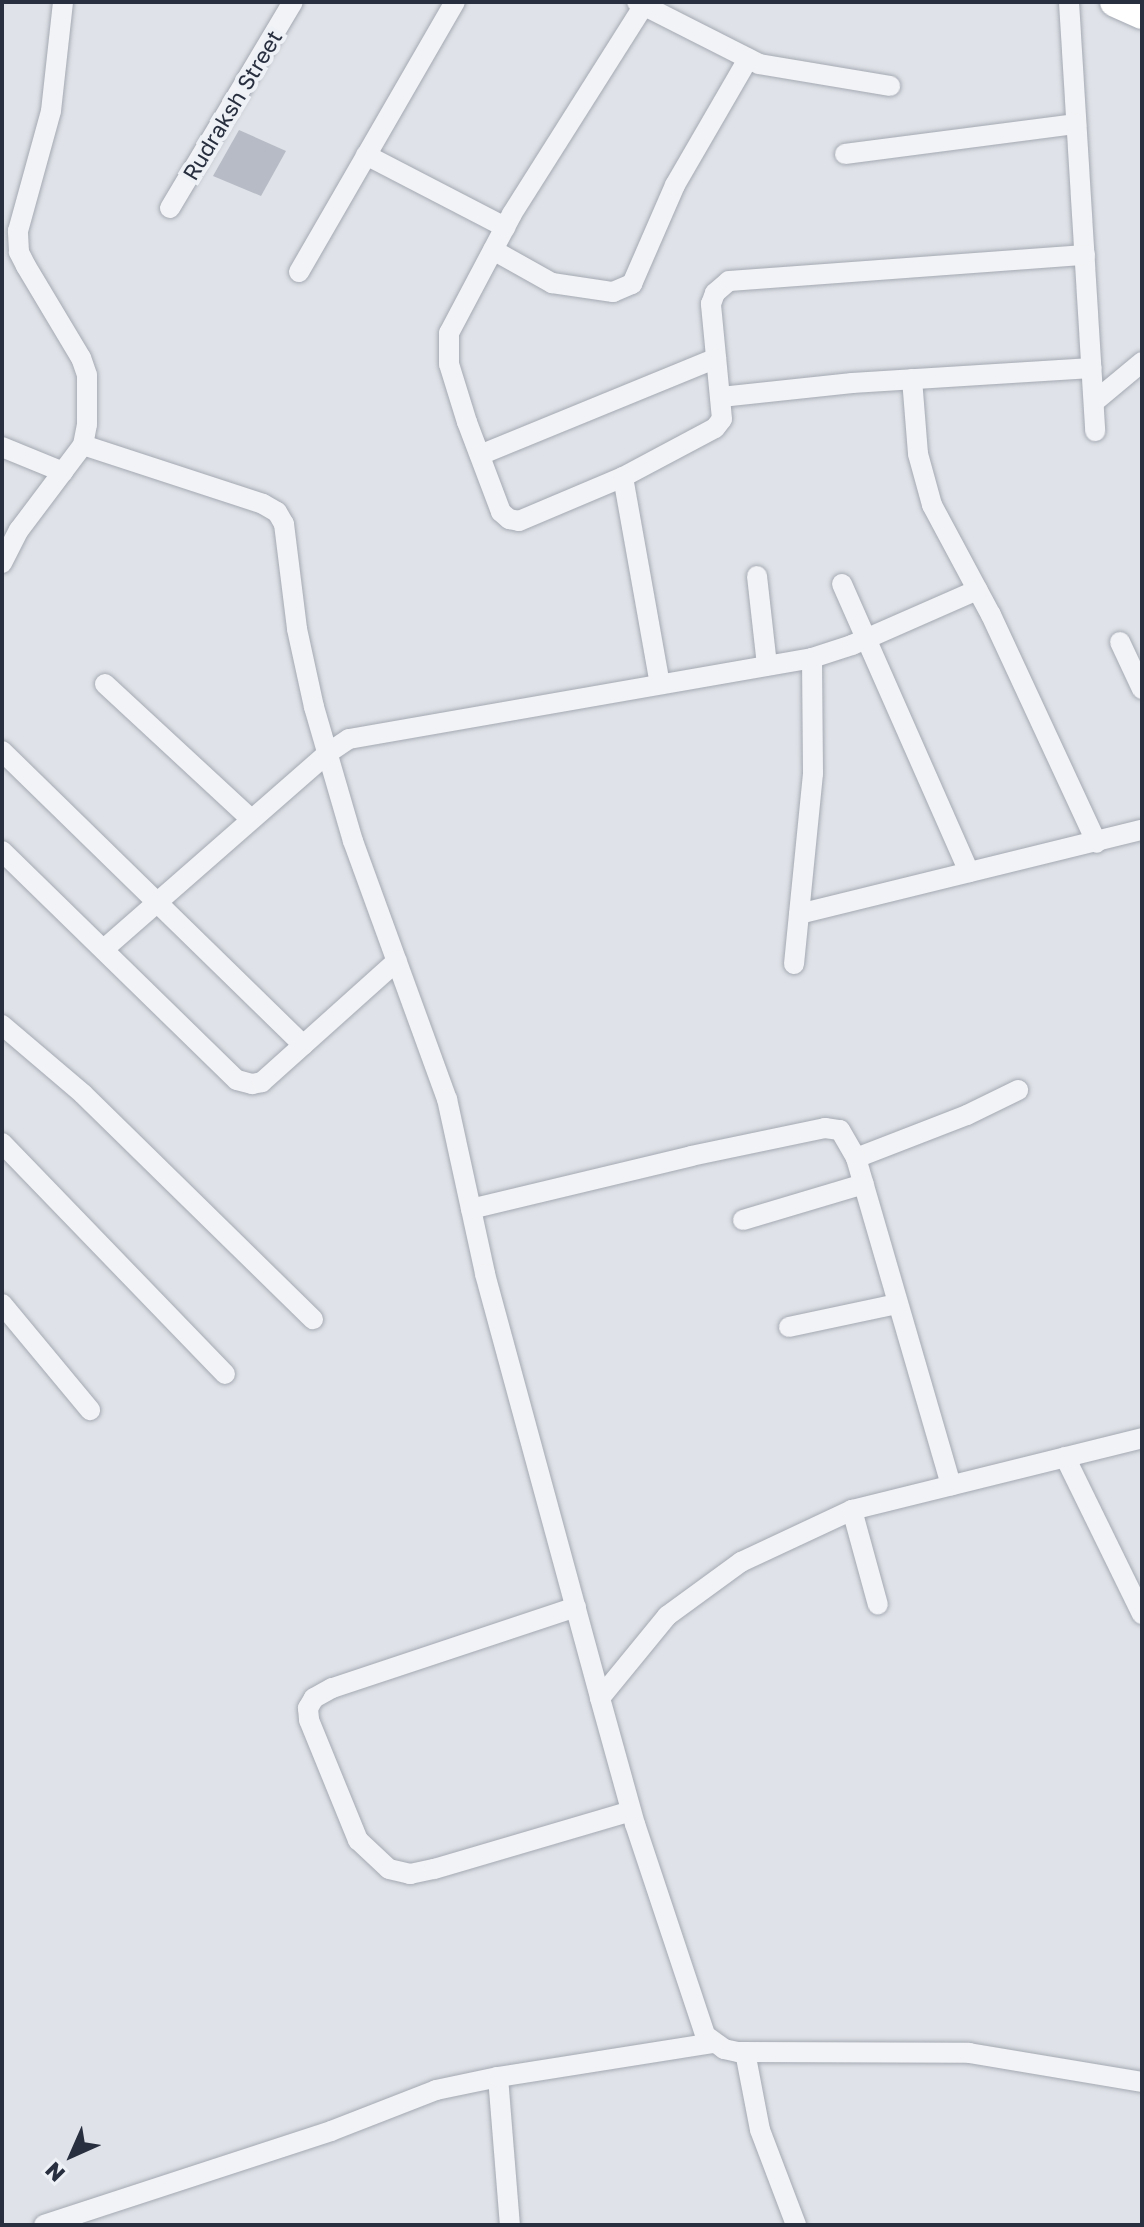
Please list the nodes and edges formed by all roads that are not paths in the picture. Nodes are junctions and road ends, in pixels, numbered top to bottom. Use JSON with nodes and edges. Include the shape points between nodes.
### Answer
{"nodes":[{"id":1,"x":63,"y":2,"type":"edge"},
{"id":2,"x":293,"y":2,"type":"edge"},
{"id":3,"x":455,"y":2,"type":"edge"},
{"id":4,"x":1069,"y":2,"type":"edge"},
{"id":5,"x":1115,"y":2,"type":"edge"},
{"id":6,"x":641,"y":4,"type":"edge"},
{"id":7,"x":1142,"y":14,"type":"edge"},
{"id":8,"x":748,"y":59,"type":"junction"},
{"id":9,"x":890,"y":86,"type":"dead end"},
{"id":10,"x":1076,"y":124,"type":"junction"},
{"id":11,"x":845,"y":154,"type":"dead end"},
{"id":12,"x":366,"y":155,"type":"junction"},
{"id":13,"x":170,"y":208,"type":"dead end"},
{"id":14,"x":505,"y":227,"type":"junction"},
{"id":15,"x":493,"y":250,"type":"junction"},
{"id":16,"x":1085,"y":255,"type":"junction"},
{"id":17,"x":299,"y":272,"type":"dead end"},
{"id":18,"x":716,"y":358,"type":"junction"},
{"id":19,"x":1142,"y":362,"type":"edge"},
{"id":20,"x":1092,"y":368,"type":"junction"},
{"id":21,"x":912,"y":379,"type":"junction"},
{"id":22,"x":721,"y":397,"type":"junction"},
{"id":23,"x":1094,"y":402,"type":"junction"},
{"id":24,"x":1095,"y":431,"type":"dead end"},
{"id":25,"x":83,"y":445,"type":"junction"},
{"id":26,"x":2,"y":447,"type":"edge"},
{"id":27,"x":480,"y":455,"type":"junction"},
{"id":28,"x":63,"y":472,"type":"junction"},
{"id":29,"x":623,"y":477,"type":"junction"},
{"id":30,"x":4,"y":556,"type":"edge"},
{"id":31,"x":757,"y":576,"type":"dead end"},
{"id":32,"x":842,"y":584,"type":"dead end"},
{"id":33,"x":977,"y":590,"type":"junction"},
{"id":34,"x":868,"y":638,"type":"junction"},
{"id":35,"x":1120,"y":642,"type":"dead end"},
{"id":36,"x":812,"y":658,"type":"junction"},
{"id":37,"x":767,"y":665,"type":"junction"},
{"id":38,"x":105,"y":684,"type":"dead end"},
{"id":39,"x":660,"y":684,"type":"junction"},
{"id":40,"x":1142,"y":689,"type":"edge"},
{"id":41,"x":2,"y":751,"type":"edge"},
{"id":42,"x":328,"y":753,"type":"junction"},
{"id":43,"x":251,"y":819,"type":"junction"},
{"id":44,"x":1142,"y":830,"type":"edge"},
{"id":45,"x":1097,"y":843,"type":"junction"},
{"id":46,"x":2,"y":851,"type":"edge"},
{"id":47,"x":969,"y":872,"type":"junction"},
{"id":48,"x":154,"y":903,"type":"junction"},
{"id":49,"x":799,"y":914,"type":"junction"},
{"id":50,"x":104,"y":949,"type":"junction"},
{"id":51,"x":397,"y":961,"type":"junction"},
{"id":52,"x":794,"y":964,"type":"dead end"},
{"id":53,"x":2,"y":1025,"type":"edge"},
{"id":54,"x":303,"y":1045,"type":"junction"},
{"id":55,"x":1018,"y":1090,"type":"dead end"},
{"id":56,"x":2,"y":1143,"type":"edge"},
{"id":57,"x":856,"y":1158,"type":"junction"},
{"id":58,"x":864,"y":1184,"type":"junction"},
{"id":59,"x":471,"y":1209,"type":"junction"},
{"id":60,"x":743,"y":1220,"type":"dead end"},
{"id":61,"x":2,"y":1304,"type":"edge"},
{"id":62,"x":897,"y":1304,"type":"junction"},
{"id":63,"x":313,"y":1319,"type":"dead end"},
{"id":64,"x":789,"y":1327,"type":"dead end"},
{"id":65,"x":225,"y":1374,"type":"dead end"},
{"id":66,"x":90,"y":1410,"type":"dead end"},
{"id":67,"x":1142,"y":1438,"type":"edge"},
{"id":68,"x":1065,"y":1457,"type":"junction"},
{"id":69,"x":951,"y":1486,"type":"junction"},
{"id":70,"x":852,"y":1510,"type":"junction"},
{"id":71,"x":878,"y":1605,"type":"dead end"},
{"id":72,"x":576,"y":1607,"type":"junction"},
{"id":73,"x":1142,"y":1614,"type":"edge"},
{"id":74,"x":600,"y":1698,"type":"junction"},
{"id":75,"x":631,"y":1811,"type":"junction"},
{"id":76,"x":713,"y":2043,"type":"junction"},
{"id":77,"x":745,"y":2052,"type":"junction"},
{"id":78,"x":498,"y":2077,"type":"junction"},
{"id":79,"x":1142,"y":2082,"type":"edge"},
{"id":80,"x":44,"y":2225,"type":"edge"},
{"id":81,"x":510,"y":2225,"type":"edge"},
{"id":82,"x":796,"y":2225,"type":"edge"}],
"edges":[{"from":1,"to":25,"type":"street","via":[[51,111],[18,231],[19,252],[87,375],[90,395]]},
{"from":2,"to":13,"type":"street","name":"Rudraksh Street"},
{"from":3,"to":12,"type":"street"},
{"from":4,"to":10,"type":"street"},
{"from":5,"to":7,"type":"highway"},
{"from":6,"to":8,"type":"street"},
{"from":6,"to":14,"type":"street"},
{"from":8,"to":9,"type":"street","via":[[785,71]]},
{"from":8,"to":15,"type":"street","via":[[675,185],[632,284],[613,292],[552,283]]},
{"from":10,"to":11,"type":"street"},
{"from":10,"to":16,"type":"street"},
{"from":12,"to":14,"type":"street"},
{"from":12,"to":17,"type":"street"},
{"from":14,"to":15,"type":"street"},
{"from":15,"to":27,"type":"street","via":[[460,309],[447,346]]},
{"from":16,"to":18,"type":"street","via":[[729,281],[711,304]]},
{"from":16,"to":20,"type":"street"},
{"from":18,"to":22,"type":"street"},
{"from":18,"to":27,"type":"street"},
{"from":19,"to":23,"type":"street"},
{"from":20,"to":21,"type":"street"},
{"from":20,"to":23,"type":"street"},
{"from":21,"to":22,"type":"street"},
{"from":21,"to":33,"type":"street","via":[[923,480]]},
{"from":22,"to":29,"type":"street","via":[[722,419],[715,428]]},
{"from":23,"to":24,"type":"street"},
{"from":25,"to":28,"type":"street"},
{"from":25,"to":42,"type":"street","via":[[277,512],[286,534],[297,629]]},
{"from":26,"to":28,"type":"street"},
{"from":27,"to":29,"type":"street","via":[[501,512],[519,521]]},
{"from":28,"to":30,"type":"street"},
{"from":29,"to":39,"type":"street"},
{"from":31,"to":37,"type":"street"},
{"from":32,"to":34,"type":"street"},
{"from":33,"to":34,"type":"street"},
{"from":33,"to":45,"type":"street"},
{"from":34,"to":36,"type":"street"},
{"from":34,"to":47,"type":"street"},
{"from":35,"to":40,"type":"street"},
{"from":36,"to":37,"type":"street"},
{"from":36,"to":49,"type":"street","via":[[813,773]]},
{"from":37,"to":39,"type":"street"},
{"from":38,"to":43,"type":"street"},
{"from":39,"to":42,"type":"street","via":[[366,733]]},
{"from":41,"to":48,"type":"street"},
{"from":42,"to":43,"type":"street"},
{"from":42,"to":51,"type":"street"},
{"from":43,"to":48,"type":"street"},
{"from":44,"to":45,"type":"street"},
{"from":45,"to":47,"type":"street"},
{"from":46,"to":50,"type":"street"},
{"from":47,"to":49,"type":"street"},
{"from":48,"to":50,"type":"street"},
{"from":48,"to":54,"type":"street"},
{"from":49,"to":52,"type":"street"},
{"from":50,"to":54,"type":"street","via":[[237,1080],[262,1082]]},
{"from":51,"to":54,"type":"street"},
{"from":51,"to":59,"type":"street","via":[[447,1099]]},
{"from":53,"to":63,"type":"street","via":[[83,1094]]},
{"from":55,"to":57,"type":"street"},
{"from":56,"to":65,"type":"street"},
{"from":57,"to":58,"type":"street"},
{"from":57,"to":59,"type":"street","via":[[840,1130],[825,1128]]},
{"from":58,"to":60,"type":"street"},
{"from":58,"to":62,"type":"street"},
{"from":59,"to":72,"type":"street"},
{"from":61,"to":66,"type":"street"},
{"from":62,"to":64,"type":"street"},
{"from":62,"to":69,"type":"street"},
{"from":67,"to":68,"type":"street"},
{"from":68,"to":69,"type":"street"},
{"from":68,"to":73,"type":"street"},
{"from":69,"to":70,"type":"street"},
{"from":70,"to":71,"type":"street"},
{"from":70,"to":74,"type":"street","via":[[741,1562],[684,1602]]},
{"from":72,"to":74,"type":"street"},
{"from":72,"to":75,"type":"street","via":[[332,1688],[314,1698],[309,1720],[358,1840],[389,1869],[410,1874],[434,1869]]},
{"from":74,"to":75,"type":"street"},
{"from":75,"to":76,"type":"street","via":[[705,2035]]},
{"from":76,"to":77,"type":"street"},
{"from":76,"to":78,"type":"street"},
{"from":77,"to":79,"type":"street","via":[[969,2053]]},
{"from":77,"to":82,"type":"street","via":[[760,2130]]},
{"from":78,"to":80,"type":"street","via":[[436,2090],[331,2131]]},
{"from":78,"to":81,"type":"street"}]}
